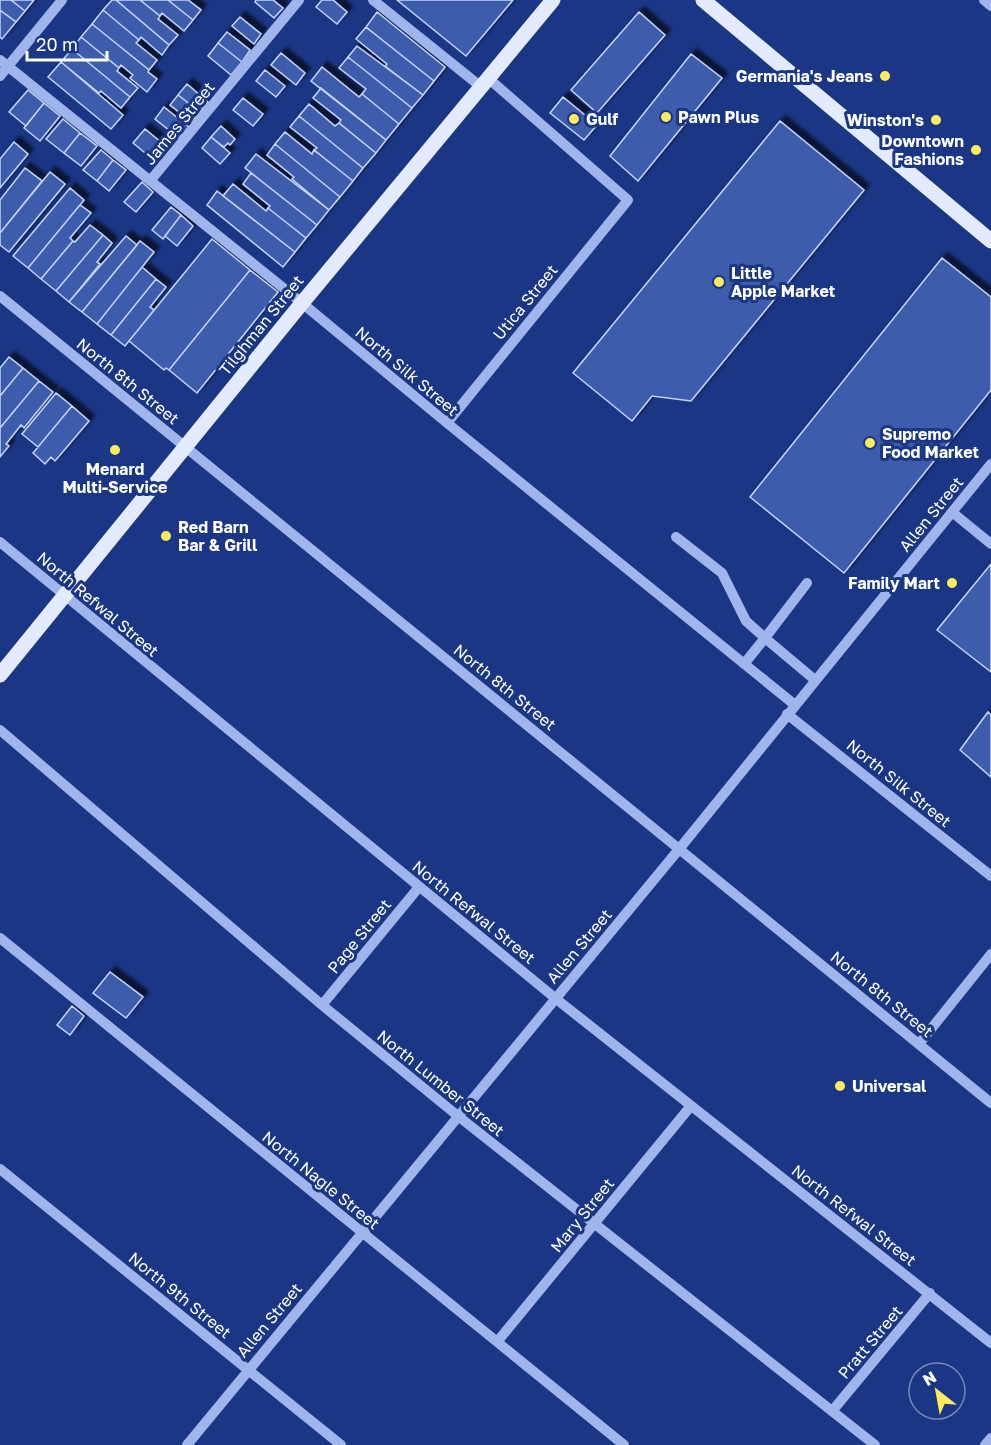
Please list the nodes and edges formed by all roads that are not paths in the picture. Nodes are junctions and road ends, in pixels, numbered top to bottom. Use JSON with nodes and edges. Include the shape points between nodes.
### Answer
{"nodes":[{"id":1,"x":62,"y":0,"type":"edge"},
{"id":2,"x":299,"y":0,"type":"edge"},
{"id":3,"x":373,"y":0,"type":"edge"},
{"id":4,"x":553,"y":0,"type":"edge"},
{"id":5,"x":702,"y":0,"type":"edge"},
{"id":6,"x":984,"y":0,"type":"edge"},
{"id":7,"x":991,"y":6,"type":"edge"},
{"id":8,"x":4,"y":63,"type":"edge"},
{"id":9,"x":0,"y":76,"type":"edge"},
{"id":10,"x":484,"y":82,"type":"junction"},
{"id":11,"x":150,"y":181,"type":"junction"},
{"id":12,"x":991,"y":241,"type":"edge"},
{"id":13,"x":0,"y":296,"type":"edge"},
{"id":14,"x":302,"y":303,"type":"junction"},
{"id":15,"x":447,"y":423,"type":"junction"},
{"id":16,"x":185,"y":446,"type":"junction"},
{"id":17,"x":991,"y":464,"type":"edge"},
{"id":18,"x":952,"y":512,"type":"junction"},
{"id":19,"x":676,"y":537,"type":"dead end"},
{"id":20,"x":0,"y":542,"type":"edge"},
{"id":21,"x":991,"y":544,"type":"edge"},
{"id":22,"x":807,"y":583,"type":"dead end"},
{"id":23,"x":64,"y":595,"type":"junction"},
{"id":24,"x":765,"y":638,"type":"junction"},
{"id":25,"x":744,"y":664,"type":"junction"},
{"id":26,"x":0,"y":675,"type":"edge"},
{"id":27,"x":815,"y":680,"type":"junction"},
{"id":28,"x":791,"y":709,"type":"junction"},
{"id":29,"x":0,"y":730,"type":"edge"},
{"id":30,"x":680,"y":848,"type":"junction"},
{"id":31,"x":991,"y":876,"type":"edge"},
{"id":32,"x":420,"y":887,"type":"junction"},
{"id":33,"x":0,"y":938,"type":"edge"},
{"id":34,"x":991,"y":954,"type":"edge"},
{"id":35,"x":555,"y":998,"type":"junction"},
{"id":36,"x":322,"y":1005,"type":"junction"},
{"id":37,"x":919,"y":1044,"type":"junction"},
{"id":38,"x":991,"y":1102,"type":"edge"},
{"id":39,"x":690,"y":1107,"type":"junction"},
{"id":40,"x":458,"y":1116,"type":"junction"},
{"id":41,"x":0,"y":1169,"type":"edge"},
{"id":42,"x":593,"y":1224,"type":"junction"},
{"id":43,"x":363,"y":1233,"type":"junction"},
{"id":44,"x":930,"y":1293,"type":"junction"},
{"id":45,"x":497,"y":1342,"type":"junction"},
{"id":46,"x":991,"y":1344,"type":"edge"},
{"id":47,"x":247,"y":1369,"type":"junction"},
{"id":48,"x":833,"y":1410,"type":"junction"},
{"id":49,"x":991,"y":1438,"type":"edge"},
{"id":50,"x":187,"y":1445,"type":"edge"},
{"id":51,"x":341,"y":1445,"type":"edge"},
{"id":52,"x":624,"y":1445,"type":"edge"},
{"id":53,"x":875,"y":1445,"type":"edge"},
{"id":54,"x":985,"y":1445,"type":"edge"}],
"edges":[{"from":1,"to":8,"type":"street"},
{"from":2,"to":11,"type":"street","name":"James Street"},
{"from":3,"to":10,"type":"street"},
{"from":4,"to":10,"type":"main road","name":"Tilghman Street"},
{"from":5,"to":12,"type":"main road"},
{"from":6,"to":7,"type":"street"},
{"from":8,"to":9,"type":"street"},
{"from":8,"to":11,"type":"street","name":"North Silk Street"},
{"from":10,"to":14,"type":"main road","name":"Tilghman Street"},
{"from":10,"to":15,"type":"street","name":"Utica Street","via":[[627,200]]},
{"from":11,"to":14,"type":"street","name":"North Silk Street"},
{"from":13,"to":16,"type":"street","name":"North 8th Street"},
{"from":14,"to":15,"type":"street","name":"North Silk Street"},
{"from":14,"to":16,"type":"main road","name":"Tilghman Street"},
{"from":15,"to":25,"type":"street","name":"North Silk Street"},
{"from":16,"to":23,"type":"main road","name":"Tilghman Street"},
{"from":16,"to":30,"type":"street","name":"North 8th Street"},
{"from":17,"to":18,"type":"street","name":"Allen Street"},
{"from":18,"to":21,"type":"street"},
{"from":18,"to":27,"type":"street","name":"Allen Street"},
{"from":19,"to":24,"type":"street","via":[[722,573],[746,621]]},
{"from":20,"to":23,"type":"street","name":"North Refwal Street"},
{"from":22,"to":24,"type":"street"},
{"from":23,"to":26,"type":"main road","name":"Tilghman Street"},
{"from":23,"to":32,"type":"street","name":"North Refwal Street"},
{"from":24,"to":25,"type":"street"},
{"from":24,"to":27,"type":"street"},
{"from":25,"to":28,"type":"street","name":"North Silk Street"},
{"from":27,"to":28,"type":"street","name":"Allen Street"},
{"from":28,"to":30,"type":"street","name":"Allen Street"},
{"from":28,"to":31,"type":"street","name":"North Silk Street"},
{"from":29,"to":36,"type":"street","name":"North Lumber Street"},
{"from":30,"to":35,"type":"street","name":"Allen Street"},
{"from":30,"to":37,"type":"street","name":"North 8th Street"},
{"from":32,"to":35,"type":"street","name":"North Refwal Street"},
{"from":32,"to":36,"type":"street","name":"Page Street"},
{"from":33,"to":43,"type":"street","name":"North Nagle Street"},
{"from":34,"to":37,"type":"street"},
{"from":35,"to":39,"type":"street","name":"North Refwal Street"},
{"from":35,"to":40,"type":"street","name":"Allen Street"},
{"from":36,"to":40,"type":"street","name":"North Lumber Street"},
{"from":37,"to":38,"type":"street","name":"North 8th Street"},
{"from":39,"to":42,"type":"street","name":"Mary Street"},
{"from":39,"to":44,"type":"street","name":"North Refwal Street"},
{"from":40,"to":42,"type":"street","name":"North Lumber Street"},
{"from":40,"to":43,"type":"street","name":"Allen Street"},
{"from":41,"to":47,"type":"street","name":"North 9th Street"},
{"from":42,"to":45,"type":"street","name":"Mary Street"},
{"from":42,"to":48,"type":"street","name":"North Lumber Street"},
{"from":43,"to":45,"type":"street","name":"North Nagle Street"},
{"from":43,"to":47,"type":"street","name":"Allen Street"},
{"from":44,"to":46,"type":"street","name":"North Refwal Street"},
{"from":44,"to":48,"type":"street","name":"Pratt Street"},
{"from":45,"to":52,"type":"street","name":"North Nagle Street"},
{"from":47,"to":50,"type":"street","name":"Allen Street"},
{"from":47,"to":51,"type":"street","name":"North 9th Street"},
{"from":48,"to":53,"type":"street","name":"North Lumber Street"},
{"from":49,"to":54,"type":"street"}]}
